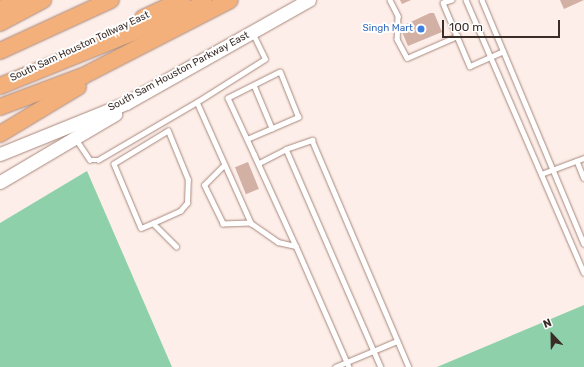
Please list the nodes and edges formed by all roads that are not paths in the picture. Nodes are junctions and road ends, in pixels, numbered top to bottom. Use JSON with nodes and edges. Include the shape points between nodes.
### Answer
{"nodes":[{"id":1,"x":30,"y":0,"type":"edge"},
{"id":2,"x":43,"y":0,"type":"edge"},
{"id":3,"x":90,"y":0,"type":"edge"},
{"id":4,"x":111,"y":0,"type":"edge"},
{"id":5,"x":182,"y":0,"type":"edge"},
{"id":6,"x":214,"y":0,"type":"edge"},
{"id":7,"x":230,"y":0,"type":"edge"},
{"id":8,"x":309,"y":0,"type":"edge"},
{"id":9,"x":390,"y":0,"type":"edge"},
{"id":10,"x":452,"y":0,"type":"edge"},
{"id":11,"x":466,"y":0,"type":"edge"},
{"id":12,"x":482,"y":0,"type":"edge"},
{"id":13,"x":443,"y":2,"type":"edge"},
{"id":14,"x":0,"y":9,"type":"edge"},
{"id":15,"x":0,"y":24,"type":"edge"},
{"id":16,"x":252,"y":33,"type":"junction"},
{"id":17,"x":457,"y":36,"type":"junction"},
{"id":18,"x":155,"y":41,"type":"junction"},
{"id":19,"x":0,"y":50,"type":"edge"},
{"id":20,"x":504,"y":51,"type":"junction"},
{"id":21,"x":490,"y":57,"type":"junction"},
{"id":22,"x":254,"y":85,"type":"junction"},
{"id":23,"x":0,"y":86,"type":"edge"},
{"id":24,"x":197,"y":102,"type":"junction"},
{"id":25,"x":126,"y":103,"type":"junction"},
{"id":26,"x":0,"y":107,"type":"edge"},
{"id":27,"x":272,"y":128,"type":"junction"},
{"id":28,"x":0,"y":134,"type":"edge"},
{"id":29,"x":75,"y":138,"type":"junction"},
{"id":30,"x":247,"y":139,"type":"junction"},
{"id":31,"x":286,"y":149,"type":"junction"},
{"id":32,"x":0,"y":154,"type":"edge"},
{"id":33,"x":584,"y":158,"type":"edge"},
{"id":34,"x":576,"y":161,"type":"junction"},
{"id":35,"x":259,"y":164,"type":"junction"},
{"id":36,"x":224,"y":166,"type":"junction"},
{"id":37,"x":553,"y":169,"type":"junction"},
{"id":38,"x":541,"y":174,"type":"junction"},
{"id":39,"x":584,"y":178,"type":"edge"},
{"id":40,"x":0,"y":182,"type":"edge"},
{"id":41,"x":153,"y":223,"type":"junction"},
{"id":42,"x":251,"y":223,"type":"junction"},
{"id":43,"x":584,"y":244,"type":"edge"},
{"id":44,"x":176,"y":246,"type":"dead end"},
{"id":45,"x":296,"y":246,"type":"junction"},
{"id":46,"x":584,"y":273,"type":"edge"},
{"id":47,"x":397,"y":341,"type":"junction"},
{"id":48,"x":375,"y":350,"type":"junction"},
{"id":49,"x":347,"y":362,"type":"junction"},
{"id":50,"x":335,"y":367,"type":"edge"},
{"id":51,"x":349,"y":367,"type":"edge"},
{"id":52,"x":381,"y":367,"type":"edge"},
{"id":53,"x":409,"y":367,"type":"edge"}],
"edges":[{"from":1,"to":14,"type":"highway"},
{"from":2,"to":15,"type":"highway"},
{"from":3,"to":19,"type":"highway"},
{"from":4,"to":19,"type":"highway"},
{"from":5,"to":23,"type":"highway","name":"South Sam Houston Tollway East"},
{"from":6,"to":23,"type":"highway"},
{"from":7,"to":18,"type":"highway"},
{"from":8,"to":16,"type":"main road","name":"South Sam Houston Parkway East"},
{"from":9,"to":17,"type":"lane","via":[[398,16],[397,39],[407,58]]},
{"from":10,"to":13,"type":"lane"},
{"from":11,"to":21,"type":"lane"},
{"from":12,"to":20,"type":"lane"},
{"from":13,"to":17,"type":"lane"},
{"from":16,"to":24,"type":"lane","via":[[265,59]]},
{"from":16,"to":25,"type":"main road","name":"South Sam Houston Parkway East"},
{"from":17,"to":21,"type":"lane","via":[[470,66]]},
{"from":18,"to":26,"type":"highway","via":[[83,76]]},
{"from":18,"to":28,"type":"highway"},
{"from":20,"to":21,"type":"lane"},
{"from":20,"to":37,"type":"lane"},
{"from":21,"to":38,"type":"lane"},
{"from":22,"to":27,"type":"lane"},
{"from":22,"to":27,"type":"lane","via":[[280,72],[298,117]]},
{"from":22,"to":30,"type":"lane","via":[[228,98]]},
{"from":24,"to":29,"type":"lane","via":[[98,160],[90,160]]},
{"from":24,"to":36,"type":"lane"},
{"from":25,"to":29,"type":"main road","via":[[114,115]]},
{"from":25,"to":32,"type":"main road","name":"South Sam Houston Parkway East"},
{"from":27,"to":30,"type":"lane"},
{"from":29,"to":40,"type":"main road"},
{"from":30,"to":35,"type":"lane"},
{"from":31,"to":35,"type":"lane"},
{"from":31,"to":47,"type":"lane","via":[[312,140]]},
{"from":31,"to":48,"type":"lane"},
{"from":33,"to":34,"type":"lane"},
{"from":34,"to":37,"type":"lane"},
{"from":34,"to":39,"type":"lane"},
{"from":35,"to":45,"type":"lane"},
{"from":36,"to":42,"type":"lane"},
{"from":36,"to":42,"type":"lane","via":[[204,185],[223,224]]},
{"from":37,"to":38,"type":"lane"},
{"from":37,"to":43,"type":"lane"},
{"from":38,"to":46,"type":"lane"},
{"from":41,"to":41,"type":"lane","via":[[141,228],[114,164],[168,131],[188,180],[187,203],[180,211]]},
{"from":41,"to":44,"type":"lane"},
{"from":42,"to":45,"type":"lane","via":[[278,242]]},
{"from":45,"to":49,"type":"lane"},
{"from":47,"to":48,"type":"lane"},
{"from":47,"to":53,"type":"lane"},
{"from":48,"to":49,"type":"lane"},
{"from":48,"to":52,"type":"lane"},
{"from":49,"to":50,"type":"lane"},
{"from":49,"to":51,"type":"lane"}]}
